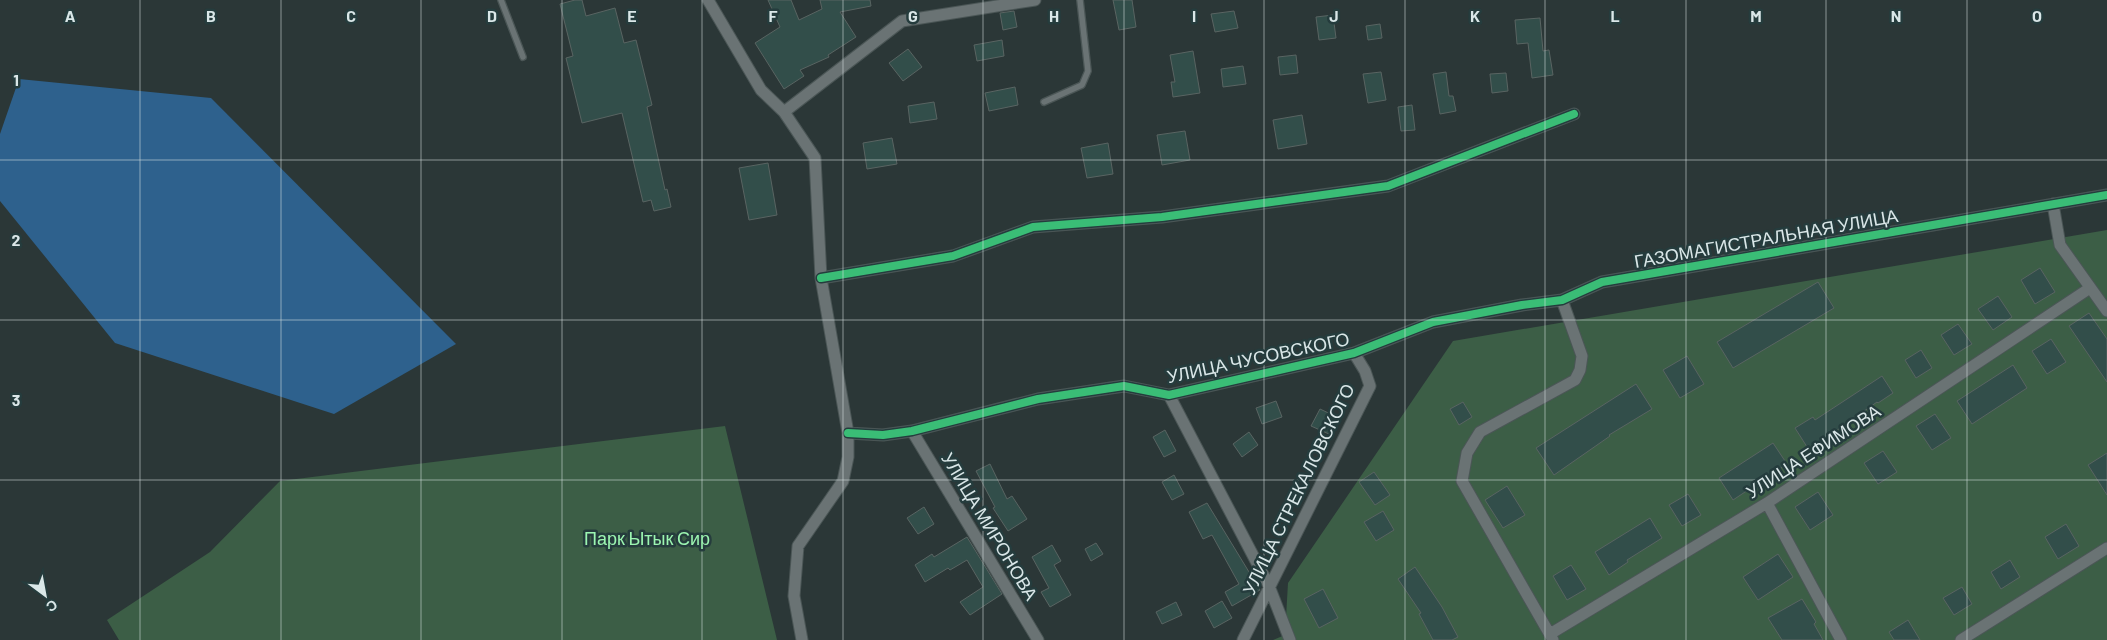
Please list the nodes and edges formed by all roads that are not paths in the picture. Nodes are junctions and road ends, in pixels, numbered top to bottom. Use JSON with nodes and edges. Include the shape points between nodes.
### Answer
{"nodes":[{"id":1,"x":501,"y":0,"type":"edge"},
{"id":2,"x":708,"y":0,"type":"edge"},
{"id":3,"x":1035,"y":0,"type":"edge"},
{"id":4,"x":1080,"y":0,"type":"edge"},
{"id":5,"x":523,"y":57,"type":"dead end"},
{"id":6,"x":1044,"y":102,"type":"dead end"},
{"id":7,"x":784,"y":112,"type":"junction"},
{"id":8,"x":1574,"y":114,"type":"dead end"},
{"id":9,"x":2107,"y":195,"type":"edge"},
{"id":10,"x":2053,"y":204,"type":"junction"},
{"id":11,"x":821,"y":278,"type":"junction"},
{"id":12,"x":2090,"y":288,"type":"junction"},
{"id":13,"x":1562,"y":300,"type":"junction"},
{"id":14,"x":2107,"y":311,"type":"edge"},
{"id":15,"x":1433,"y":322,"type":"joint"},
{"id":16,"x":1354,"y":353,"type":"junction"},
{"id":17,"x":1169,"y":395,"type":"junction"},
{"id":18,"x":912,"y":430,"type":"junction"},
{"id":19,"x":848,"y":434,"type":"junction"},
{"id":20,"x":1767,"y":503,"type":"junction"},
{"id":21,"x":2107,"y":548,"type":"edge"},
{"id":22,"x":1269,"y":586,"type":"junction"},
{"id":23,"x":1551,"y":637,"type":"edge"},
{"id":24,"x":802,"y":640,"type":"edge"},
{"id":25,"x":1038,"y":640,"type":"edge"},
{"id":26,"x":1243,"y":640,"type":"edge"},
{"id":27,"x":1290,"y":640,"type":"edge"},
{"id":28,"x":1841,"y":640,"type":"edge"},
{"id":29,"x":1961,"y":640,"type":"edge"}],
"edges":[{"from":1,"to":5,"type":"lane"},
{"from":2,"to":7,"type":"street","via":[[761,90]]},
{"from":3,"to":7,"type":"street","via":[[902,21]]},
{"from":4,"to":6,"type":"lane","via":[[1088,71],[1082,85]]},
{"from":7,"to":11,"type":"street","via":[[815,158]]},
{"from":8,"to":11,"type":"street","via":[[1388,186],[1162,217],[1033,227],[953,256]]},
{"from":9,"to":10,"type":"street","name":"ГАЗОМАГИСТРАЛЬНАЯ УЛИЦА"},
{"from":10,"to":12,"type":"street","via":[[2060,245]]},
{"from":10,"to":13,"type":"street","name":"ГАЗОМАГИСТРАЛЬНАЯ УЛИЦА","via":[[1602,282]]},
{"from":11,"to":19,"type":"street"},
{"from":12,"to":14,"type":"street"},
{"from":12,"to":20,"type":"street","name":"УЛИЦА ЕФИМОВА"},
{"from":13,"to":15,"type":"street","name":"ГАЗОМАГИСТРАЛЬНАЯ УЛИЦА"},
{"from":13,"to":23,"type":"street","via":[[1582,356],[1575,380],[1480,432],[1467,453],[1462,481]]},
{"from":15,"to":16,"type":"street","name":"УЛИЦА ЧУСОВСКОГО"},
{"from":16,"to":17,"type":"street","name":"УЛИЦА ЧУСОВСКОГО"},
{"from":16,"to":22,"type":"street","name":"УЛИЦА СТРЕКАЛОВСКОГО","via":[[1370,386]]},
{"from":17,"to":18,"type":"street","name":"УЛИЦА ЧУСОВСКОГО","via":[[1124,386],[1038,399]]},
{"from":17,"to":22,"type":"street"},
{"from":18,"to":19,"type":"street","name":"УЛИЦА ЧУСОВСКОГО","via":[[883,435]]},
{"from":18,"to":25,"type":"street","name":"УЛИЦА МИРОНОВА"},
{"from":19,"to":24,"type":"street","via":[[843,481],[798,546],[794,596]]},
{"from":20,"to":23,"type":"street","name":"УЛИЦА ЕФИМОВА"},
{"from":20,"to":28,"type":"street"},
{"from":21,"to":29,"type":"street"},
{"from":22,"to":26,"type":"street","name":"УЛИЦА СТРЕКАЛОВСКОГО"},
{"from":22,"to":27,"type":"street"}]}
